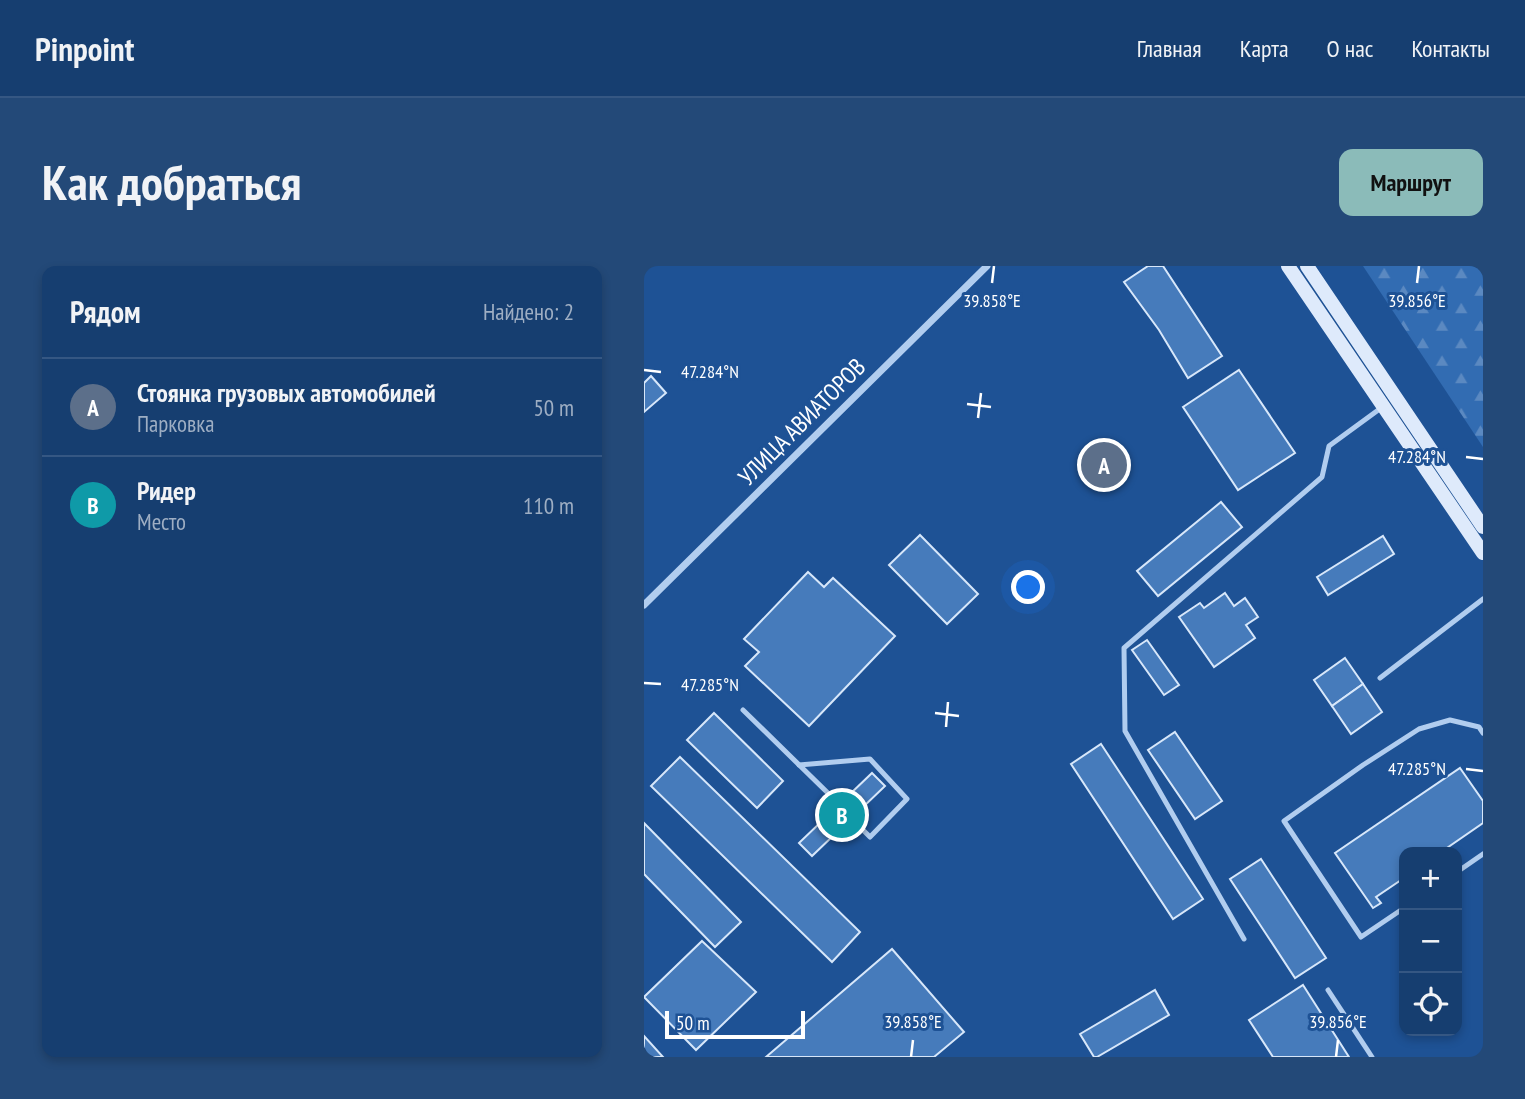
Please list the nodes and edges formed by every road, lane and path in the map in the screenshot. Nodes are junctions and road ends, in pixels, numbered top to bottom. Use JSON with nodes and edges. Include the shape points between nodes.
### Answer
{"nodes":[{"id":1,"x":987,"y":266,"type":"edge"},
{"id":2,"x":1288,"y":266,"type":"edge"},
{"id":3,"x":1307,"y":266,"type":"edge"},
{"id":4,"x":1384,"y":406,"type":"junction"},
{"id":5,"x":1483,"y":527,"type":"edge"},
{"id":6,"x":1483,"y":552,"type":"edge"},
{"id":7,"x":1483,"y":599,"type":"edge"},
{"id":8,"x":644,"y":605,"type":"edge"},
{"id":9,"x":1381,"y":678,"type":"dead end"},
{"id":10,"x":743,"y":710,"type":"dead end"},
{"id":11,"x":1483,"y":733,"type":"edge"},
{"id":12,"x":799,"y":765,"type":"junction"},
{"id":13,"x":834,"y":799,"type":"dead end"},
{"id":14,"x":857,"y":824,"type":"dead end"},
{"id":15,"x":1483,"y":854,"type":"edge"},
{"id":16,"x":1462,"y":869,"type":"edge"},
{"id":17,"x":1401,"y":910,"type":"edge"},
{"id":18,"x":1244,"y":939,"type":"dead end"},
{"id":19,"x":1328,"y":990,"type":"dead end"},
{"id":20,"x":1372,"y":1057,"type":"edge"}],
"edges":[{"from":1,"to":8,"type":"street","name":"УЛИЦА АВИАТОРОВ"},
{"from":2,"to":4,"type":"main road"},
{"from":3,"to":5,"type":"main road"},
{"from":4,"to":6,"type":"main road"},
{"from":4,"to":18,"type":"lane","via":[[1329,446],[1322,477],[1124,648],[1125,731]]},
{"from":7,"to":9,"type":"lane"},
{"from":10,"to":12,"type":"lane"},
{"from":11,"to":17,"type":"lane","via":[[1479,727],[1450,720],[1419,729],[1284,821],[1361,937]]},
{"from":12,"to":13,"type":"lane"},
{"from":12,"to":14,"type":"lane","via":[[870,759],[907,799],[870,837]]},
{"from":15,"to":16,"type":"lane"},
{"from":19,"to":20,"type":"lane"}]}
